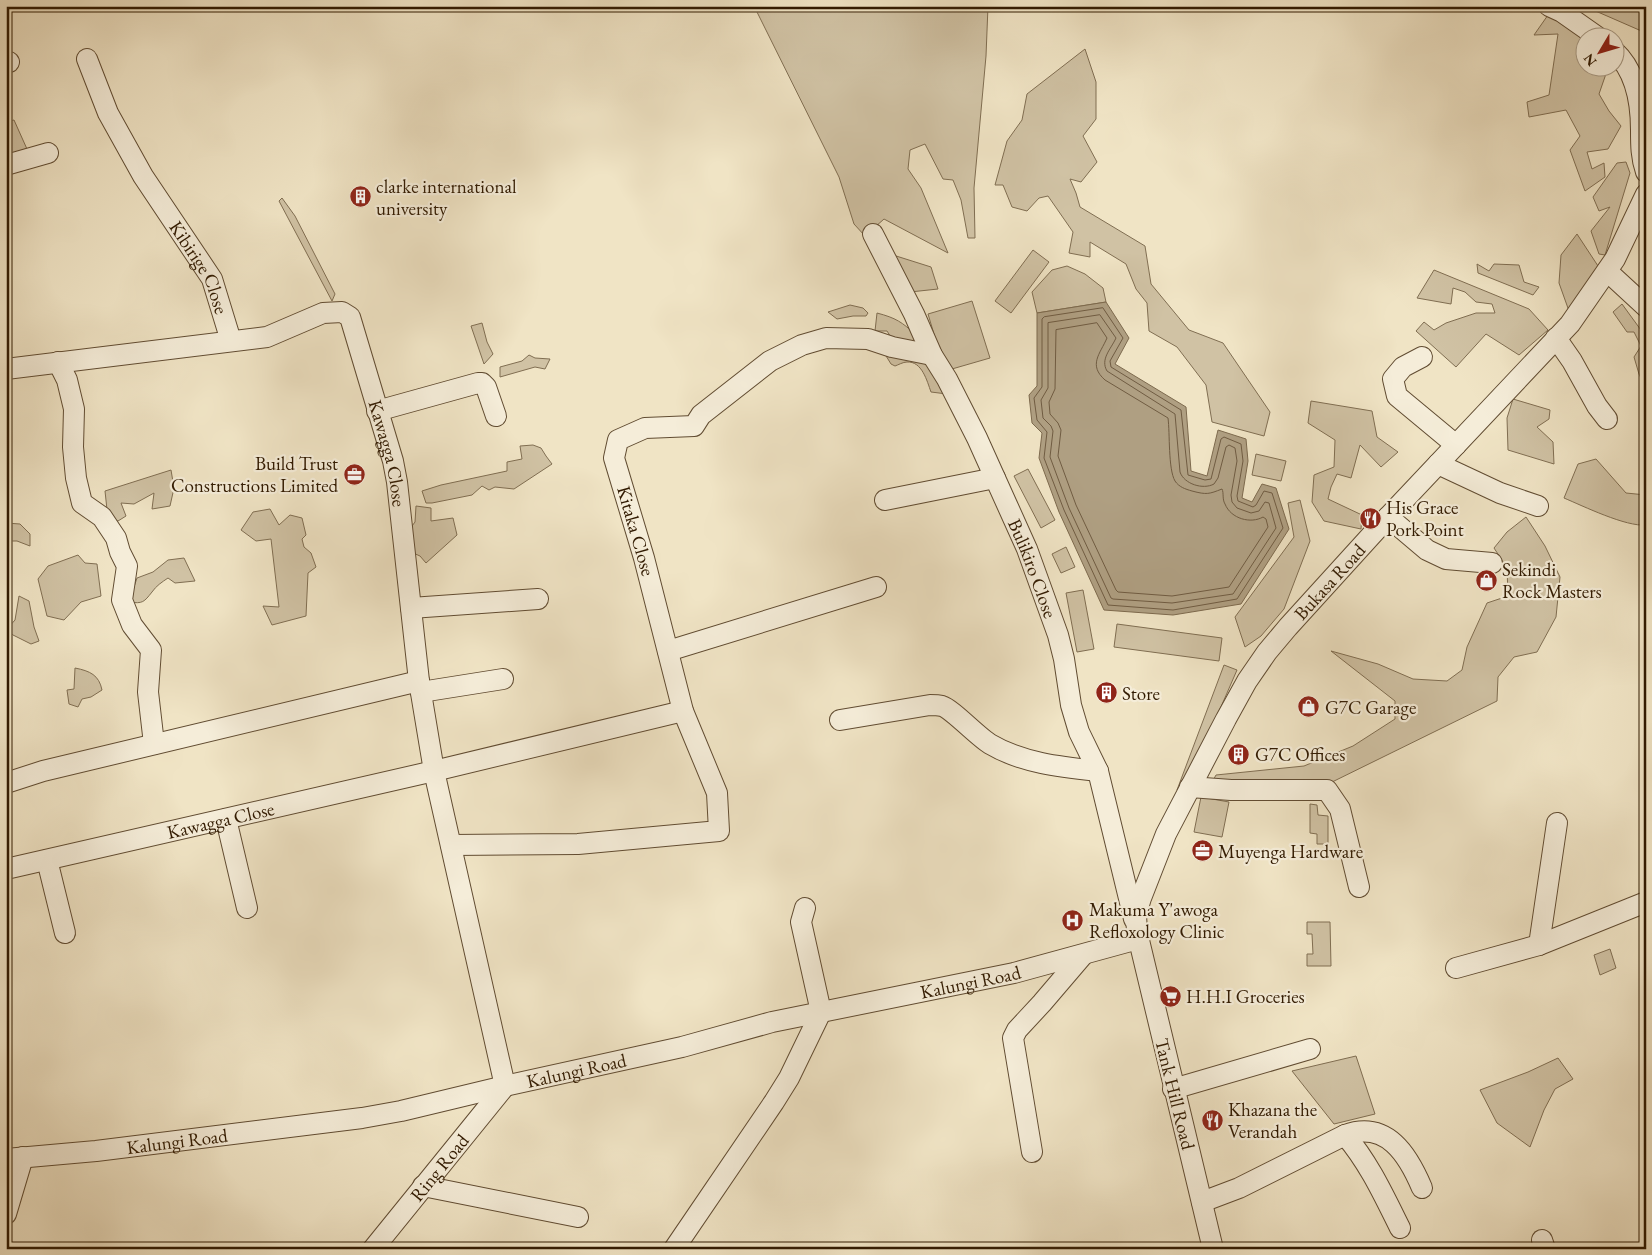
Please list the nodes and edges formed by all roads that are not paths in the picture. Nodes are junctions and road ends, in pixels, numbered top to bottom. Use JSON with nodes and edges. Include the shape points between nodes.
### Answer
{"nodes":[{"id":1,"x":1549,"y":6,"type":"edge"},
{"id":2,"x":1585,"y":28,"type":"edge"},
{"id":3,"x":87,"y":59,"type":"dead end"},
{"id":4,"x":1624,"y":59,"type":"edge"},
{"id":5,"x":48,"y":153,"type":"dead end"},
{"id":6,"x":6,"y":165,"type":"edge"},
{"id":7,"x":1646,"y":172,"type":"edge"},
{"id":8,"x":1646,"y":194,"type":"edge"},
{"id":9,"x":873,"y":234,"type":"dead end"},
{"id":10,"x":1608,"y":271,"type":"junction"},
{"id":11,"x":1646,"y":307,"type":"edge"},
{"id":12,"x":1556,"y":338,"type":"junction"},
{"id":13,"x":231,"y":342,"type":"junction"},
{"id":14,"x":932,"y":355,"type":"junction"},
{"id":15,"x":1422,"y":357,"type":"dead end"},
{"id":16,"x":58,"y":362,"type":"junction"},
{"id":17,"x":6,"y":369,"type":"edge"},
{"id":18,"x":377,"y":411,"type":"junction"},
{"id":19,"x":496,"y":416,"type":"dead end"},
{"id":20,"x":1607,"y":419,"type":"dead end"},
{"id":21,"x":1456,"y":444,"type":"junction"},
{"id":22,"x":1438,"y":464,"type":"junction"},
{"id":23,"x":995,"y":478,"type":"junction"},
{"id":24,"x":885,"y":500,"type":"dead end"},
{"id":25,"x":1538,"y":506,"type":"dead end"},
{"id":26,"x":1388,"y":517,"type":"junction"},
{"id":27,"x":1492,"y":564,"type":"dead end"},
{"id":28,"x":876,"y":587,"type":"dead end"},
{"id":29,"x":538,"y":599,"type":"dead end"},
{"id":30,"x":411,"y":608,"type":"junction"},
{"id":31,"x":668,"y":651,"type":"junction"},
{"id":32,"x":503,"y":679,"type":"dead end"},
{"id":33,"x":420,"y":686,"type":"junction"},
{"id":34,"x":683,"y":711,"type":"junction"},
{"id":35,"x":840,"y":720,"type":"dead end"},
{"id":36,"x":154,"y":744,"type":"junction"},
{"id":37,"x":1098,"y":771,"type":"junction"},
{"id":38,"x":434,"y":772,"type":"junction"},
{"id":39,"x":6,"y":783,"type":"edge"},
{"id":40,"x":1190,"y":787,"type":"junction"},
{"id":41,"x":226,"y":819,"type":"junction"},
{"id":42,"x":1557,"y":823,"type":"dead end"},
{"id":43,"x":451,"y":845,"type":"junction"},
{"id":44,"x":47,"y":860,"type":"junction"},
{"id":45,"x":6,"y":869,"type":"edge"},
{"id":46,"x":1359,"y":886,"type":"dead end"},
{"id":47,"x":1646,"y":902,"type":"edge"},
{"id":48,"x":247,"y":908,"type":"dead end"},
{"id":49,"x":805,"y":908,"type":"dead end"},
{"id":50,"x":64,"y":932,"type":"dead end"},
{"id":51,"x":1137,"y":932,"type":"junction"},
{"id":52,"x":1539,"y":945,"type":"junction"},
{"id":53,"x":1083,"y":955,"type":"junction"},
{"id":54,"x":1456,"y":968,"type":"dead end"},
{"id":55,"x":822,"y":1012,"type":"junction"},
{"id":56,"x":1310,"y":1049,"type":"dead end"},
{"id":57,"x":505,"y":1086,"type":"junction"},
{"id":58,"x":1173,"y":1089,"type":"junction"},
{"id":59,"x":1345,"y":1135,"type":"junction"},
{"id":60,"x":1032,"y":1152,"type":"dead end"},
{"id":61,"x":15,"y":1158,"type":"edge"},
{"id":62,"x":423,"y":1186,"type":"junction"},
{"id":63,"x":1422,"y":1188,"type":"dead end"},
{"id":64,"x":1202,"y":1202,"type":"junction"},
{"id":65,"x":6,"y":1214,"type":"edge"},
{"id":66,"x":578,"y":1217,"type":"dead end"},
{"id":67,"x":1400,"y":1228,"type":"dead end"},
{"id":68,"x":373,"y":1249,"type":"edge"},
{"id":69,"x":674,"y":1249,"type":"edge"},
{"id":70,"x":1213,"y":1249,"type":"edge"}],
"edges":[{"from":1,"to":2,"type":"street"},
{"from":3,"to":13,"type":"street","name":"Kibirige Close","via":[[108,113],[143,176],[212,279]]},
{"from":4,"to":7,"type":"street","via":[[1639,98],[1641,159]]},
{"from":5,"to":6,"type":"street"},
{"from":8,"to":10,"type":"street","name":"Bukasa Road"},
{"from":9,"to":14,"type":"street","name":"Bulikiro Close"},
{"from":10,"to":11,"type":"street"},
{"from":10,"to":12,"type":"street","name":"Bukasa Road"},
{"from":12,"to":20,"type":"street"},
{"from":12,"to":21,"type":"street","name":"Bukasa Road"},
{"from":13,"to":16,"type":"street"},
{"from":13,"to":18,"type":"street","name":"Kawagga Close","via":[[267,337],[305,320],[342,312],[350,317]]},
{"from":14,"to":23,"type":"street","name":"Bulikiro Close"},
{"from":14,"to":31,"type":"street","name":"Kitaka Close","via":[[892,348],[868,339],[826,338],[802,345],[770,361],[701,414],[694,426],[645,428],[618,440],[614,458]]},
{"from":15,"to":21,"type":"street","via":[[1403,367],[1393,379],[1396,396]]},
{"from":16,"to":17,"type":"street"},
{"from":16,"to":36,"type":"street","via":[[67,380],[74,409],[73,447],[82,502],[102,517],[116,538],[127,566],[122,600],[132,625],[151,650],[148,692]]},
{"from":18,"to":19,"type":"street","via":[[478,383],[486,387]]},
{"from":18,"to":30,"type":"street","name":"Kawagga Close","via":[[397,482]]},
{"from":21,"to":22,"type":"street","name":"Bukasa Road"},
{"from":22,"to":25,"type":"street"},
{"from":22,"to":26,"type":"street","name":"Bukasa Road"},
{"from":23,"to":24,"type":"street"},
{"from":23,"to":37,"type":"street","name":"Bulikiro Close","via":[[1027,549],[1058,635],[1071,705],[1079,732]]},
{"from":26,"to":27,"type":"street","via":[[1427,550],[1446,559]]},
{"from":26,"to":40,"type":"street","name":"Bukasa Road","via":[[1267,652],[1234,704]]},
{"from":28,"to":31,"type":"street"},
{"from":29,"to":30,"type":"street"},
{"from":30,"to":33,"type":"street","name":"Kawagga Close"},
{"from":31,"to":34,"type":"street","name":"Kitaka Close"},
{"from":32,"to":33,"type":"street"},
{"from":33,"to":36,"type":"street"},
{"from":33,"to":38,"type":"street","name":"Kawagga Close"},
{"from":34,"to":38,"type":"street"},
{"from":34,"to":43,"type":"street","name":"Kitaka Close","via":[[717,793],[719,831],[578,844]]},
{"from":35,"to":37,"type":"street","via":[[930,705],[943,706],[976,734],[1008,753],[1057,766]]},
{"from":36,"to":39,"type":"street"},
{"from":37,"to":51,"type":"street","name":"Bulikiro Close"},
{"from":38,"to":41,"type":"street","name":"Kawagga Close"},
{"from":38,"to":43,"type":"street","name":"Kawagga Close"},
{"from":40,"to":46,"type":"street","via":[[1327,790],[1340,809]]},
{"from":40,"to":51,"type":"street","name":"Bukasa Road","via":[[1148,876],[1136,915]]},
{"from":41,"to":44,"type":"street","name":"Kawagga Close"},
{"from":41,"to":48,"type":"street"},
{"from":42,"to":52,"type":"street"},
{"from":43,"to":57,"type":"street","name":"Kawagga Close"},
{"from":44,"to":45,"type":"street","name":"Kawagga Close"},
{"from":44,"to":50,"type":"street"},
{"from":47,"to":52,"type":"street"},
{"from":49,"to":55,"type":"street","via":[[800,922]]},
{"from":51,"to":53,"type":"street","name":"Kalungi Road"},
{"from":51,"to":58,"type":"street","name":"Tank Hill Road"},
{"from":52,"to":54,"type":"street"},
{"from":53,"to":55,"type":"street","name":"Kalungi Road","via":[[1014,973]]},
{"from":53,"to":60,"type":"street","via":[[1013,1038]]},
{"from":55,"to":57,"type":"street","name":"Kalungi Road"},
{"from":55,"to":69,"type":"street","via":[[789,1078]]},
{"from":56,"to":58,"type":"street"},
{"from":57,"to":61,"type":"street","name":"Kalungi Road","via":[[362,1118],[96,1152]]},
{"from":57,"to":62,"type":"street","name":"Ring Road"},
{"from":58,"to":64,"type":"street","name":"Tank Hill Road"},
{"from":59,"to":63,"type":"street","via":[[1373,1133],[1394,1143],[1410,1163]]},
{"from":59,"to":64,"type":"street","via":[[1239,1188]]},
{"from":59,"to":67,"type":"street","via":[[1370,1170]]},
{"from":61,"to":65,"type":"street"},
{"from":62,"to":66,"type":"street"},
{"from":62,"to":68,"type":"street","name":"Ring Road"},
{"from":64,"to":70,"type":"street","name":"Tank Hill Road"}]}
